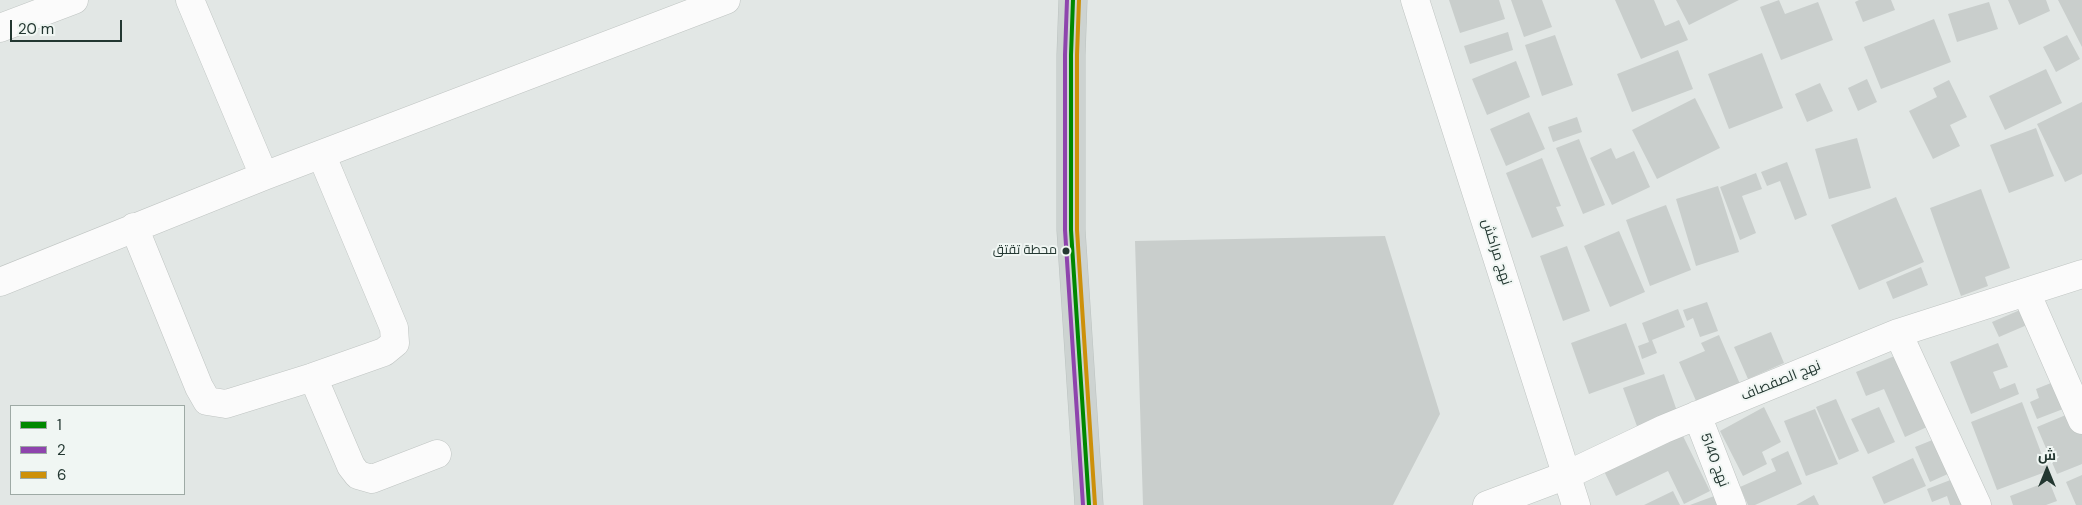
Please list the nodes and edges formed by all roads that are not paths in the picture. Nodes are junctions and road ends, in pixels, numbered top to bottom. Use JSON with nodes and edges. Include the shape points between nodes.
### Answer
{"nodes":[{"id":1,"x":74,"y":0,"type":"edge"},
{"id":2,"x":190,"y":0,"type":"edge"},
{"id":3,"x":1073,"y":0,"type":"edge"},
{"id":4,"x":1415,"y":0,"type":"edge"},
{"id":5,"x":721,"y":1,"type":"edge"},
{"id":6,"x":0,"y":28,"type":"edge"},
{"id":7,"x":322,"y":156,"type":"junction"},
{"id":8,"x":264,"y":176,"type":"junction"},
{"id":9,"x":134,"y":227,"type":"junction"},
{"id":10,"x":2082,"y":274,"type":"edge"},
{"id":11,"x":0,"y":282,"type":"edge"},
{"id":12,"x":2026,"y":292,"type":"junction"},
{"id":13,"x":1898,"y":333,"type":"junction"},
{"id":14,"x":313,"y":377,"type":"junction"},
{"id":15,"x":1697,"y":416,"type":"junction"},
{"id":16,"x":2082,"y":420,"type":"edge"},
{"id":17,"x":437,"y":454,"type":"dead end"},
{"id":18,"x":1567,"y":475,"type":"junction"},
{"id":19,"x":1089,"y":505,"type":"edge"},
{"id":20,"x":1487,"y":505,"type":"edge"},
{"id":21,"x":1576,"y":505,"type":"edge"},
{"id":22,"x":1732,"y":505,"type":"edge"},
{"id":23,"x":1977,"y":505,"type":"edge"}],
"edges":[{"from":1,"to":6,"type":"street"},
{"from":2,"to":8,"type":"street"},
{"from":3,"to":19,"type":"main road","via":[[1071,230]]},
{"from":4,"to":18,"type":"street","name":"نهج مراكش"},
{"from":5,"to":7,"type":"street"},
{"from":7,"to":8,"type":"street"},
{"from":7,"to":14,"type":"street","via":[[394,328],[395,344],[384,352]]},
{"from":8,"to":9,"type":"street"},
{"from":9,"to":11,"type":"street"},
{"from":9,"to":14,"type":"street","via":[[207,401],[226,404]]},
{"from":10,"to":12,"type":"street","name":"نهج الصفصاف"},
{"from":12,"to":13,"type":"street","name":"نهج الصفصاف"},
{"from":12,"to":16,"type":"street"},
{"from":13,"to":15,"type":"street","name":"نهج الصفصاف"},
{"from":13,"to":23,"type":"street"},
{"from":14,"to":17,"type":"street","via":[[358,475],[372,479]]},
{"from":15,"to":18,"type":"street","name":"نهج الصفصاف"},
{"from":15,"to":22,"type":"street","name":"نهج 5140"},
{"from":18,"to":20,"type":"street","name":"نهج الصفصاف"},
{"from":18,"to":21,"type":"street","name":"نهج مراكش"}]}
